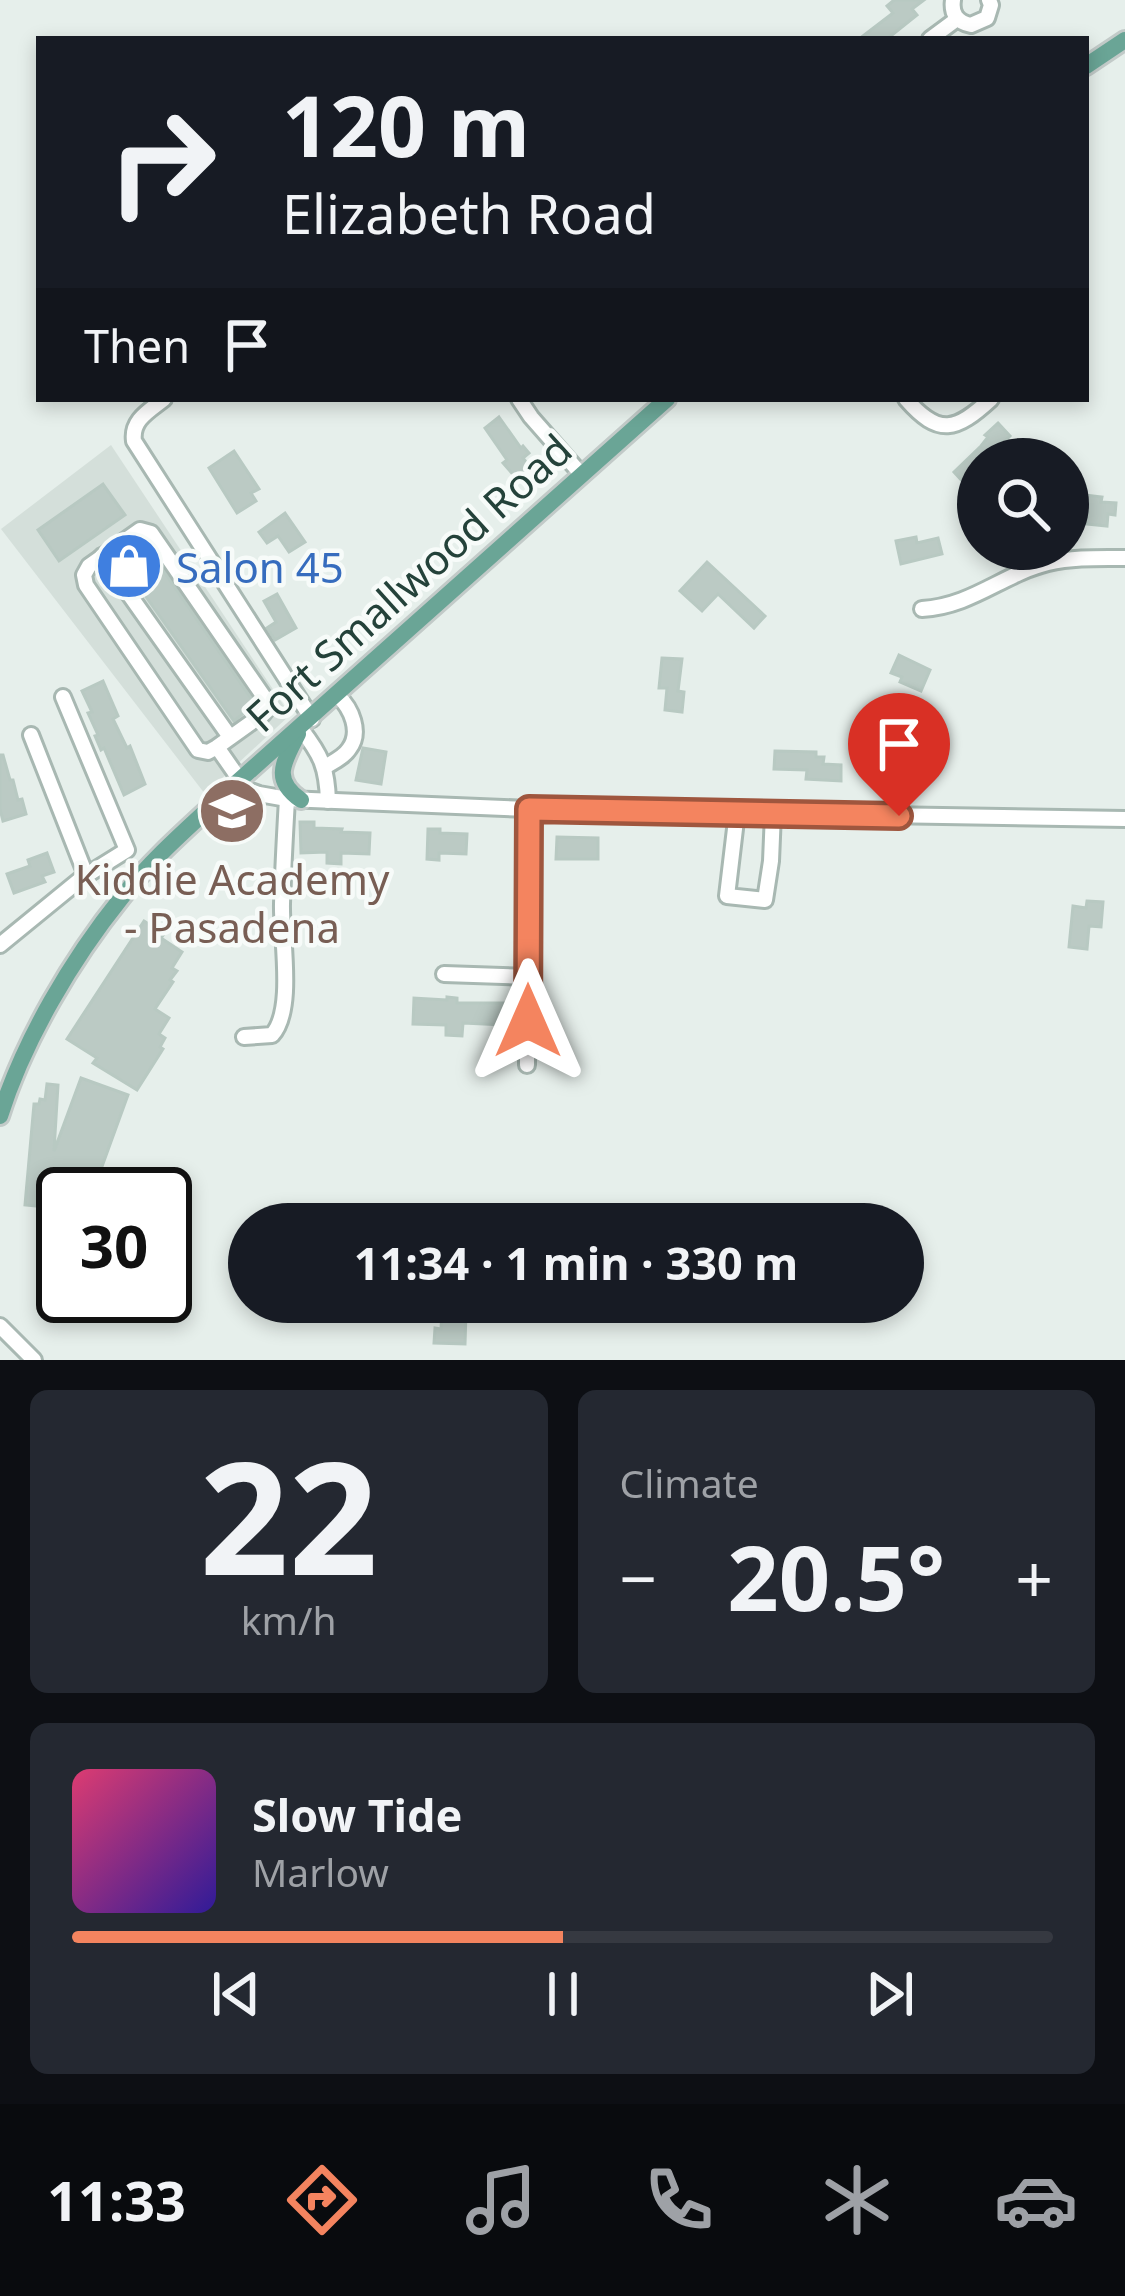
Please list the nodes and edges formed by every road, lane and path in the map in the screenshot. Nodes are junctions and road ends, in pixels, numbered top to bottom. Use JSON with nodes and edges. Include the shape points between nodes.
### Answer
{"nodes":[{"id":1,"x":953,"y":0,"type":"edge"},
{"id":2,"x":989,"y":0,"type":"edge"},
{"id":3,"x":957,"y":19,"type":"junction"},
{"id":4,"x":934,"y":36,"type":"edge"},
{"id":5,"x":1125,"y":40,"type":"edge"},
{"id":6,"x":1089,"y":65,"type":"edge"},
{"id":7,"x":160,"y":402,"type":"edge"},
{"id":8,"x":521,"y":402,"type":"edge"},
{"id":9,"x":665,"y":402,"type":"edge"},
{"id":10,"x":909,"y":402,"type":"edge"},
{"id":11,"x":987,"y":402,"type":"edge"},
{"id":12,"x":581,"y":474,"type":"junction"},
{"id":13,"x":103,"y":556,"type":"junction"},
{"id":14,"x":1125,"y":558,"type":"edge"},
{"id":15,"x":922,"y":609,"type":"dead end"},
{"id":16,"x":338,"y":695,"type":"junction"},
{"id":17,"x":63,"y":697,"type":"dead end"},
{"id":18,"x":306,"y":724,"type":"junction"},
{"id":19,"x":32,"y":735,"type":"dead end"},
{"id":20,"x":224,"y":742,"type":"junction"},
{"id":21,"x":325,"y":767,"type":"junction"},
{"id":22,"x":237,"y":783,"type":"junction"},
{"id":23,"x":294,"y":800,"type":"junction"},
{"id":24,"x":328,"y":801,"type":"junction"},
{"id":25,"x":529,"y":809,"type":"junction"},
{"id":26,"x":736,"y":812,"type":"junction"},
{"id":27,"x":773,"y":813,"type":"junction"},
{"id":28,"x":1125,"y":820,"type":"edge"},
{"id":29,"x":86,"y":875,"type":"junction"},
{"id":30,"x":0,"y":945,"type":"edge"},
{"id":31,"x":444,"y":974,"type":"dead end"},
{"id":32,"x":528,"y":977,"type":"junction"},
{"id":33,"x":244,"y":1037,"type":"dead end"},
{"id":34,"x":527,"y":1065,"type":"dead end"},
{"id":35,"x":0,"y":1116,"type":"edge"},
{"id":36,"x":0,"y":1326,"type":"edge"},
{"id":37,"x":34,"y":1360,"type":"edge"}],
"edges":[{"from":1,"to":3,"type":"street"},
{"from":2,"to":3,"type":"street","via":[[978,24]]},
{"from":3,"to":4,"type":"street"},
{"from":5,"to":6,"type":"main road"},
{"from":7,"to":18,"type":"street","via":[[139,420],[134,441]]},
{"from":8,"to":12,"type":"street"},
{"from":9,"to":12,"type":"main road","name":"Fort Smallwood Road"},
{"from":10,"to":11,"type":"street","via":[[923,419],[948,426]]},
{"from":12,"to":16,"type":"main road","name":"Fort Smallwood Road"},
{"from":13,"to":20,"type":"street"},
{"from":13,"to":20,"type":"street","via":[[86,568],[86,585],[198,750]]},
{"from":13,"to":20,"type":"street","via":[[149,532],[267,703]]},
{"from":14,"to":15,"type":"street","via":[[1044,564],[947,608]]},
{"from":16,"to":18,"type":"main road","name":"Fort Smallwood Road"},
{"from":16,"to":21,"type":"street","via":[[355,734],[347,752]]},
{"from":17,"to":29,"type":"street","via":[[127,850]]},
{"from":18,"to":21,"type":"street"},
{"from":18,"to":22,"type":"main road","name":"Fort Smallwood Road"},
{"from":18,"to":23,"type":"main road","via":[[281,778]]},
{"from":19,"to":29,"type":"street"},
{"from":20,"to":22,"type":"street"},
{"from":21,"to":24,"type":"street"},
{"from":22,"to":23,"type":"street"},
{"from":22,"to":35,"type":"main road","name":"Fort Smallwood Road","via":[[122,896],[60,986]]},
{"from":23,"to":24,"type":"street"},
{"from":23,"to":33,"type":"street","via":[[281,1026],[272,1035]]},
{"from":24,"to":25,"type":"street"},
{"from":25,"to":26,"type":"street"},
{"from":25,"to":32,"type":"street"},
{"from":26,"to":27,"type":"street"},
{"from":26,"to":27,"type":"street","via":[[727,896],[765,900]]},
{"from":27,"to":28,"type":"street"},
{"from":29,"to":30,"type":"street"},
{"from":31,"to":32,"type":"street"},
{"from":32,"to":34,"type":"street"},
{"from":36,"to":37,"type":"street"}]}
